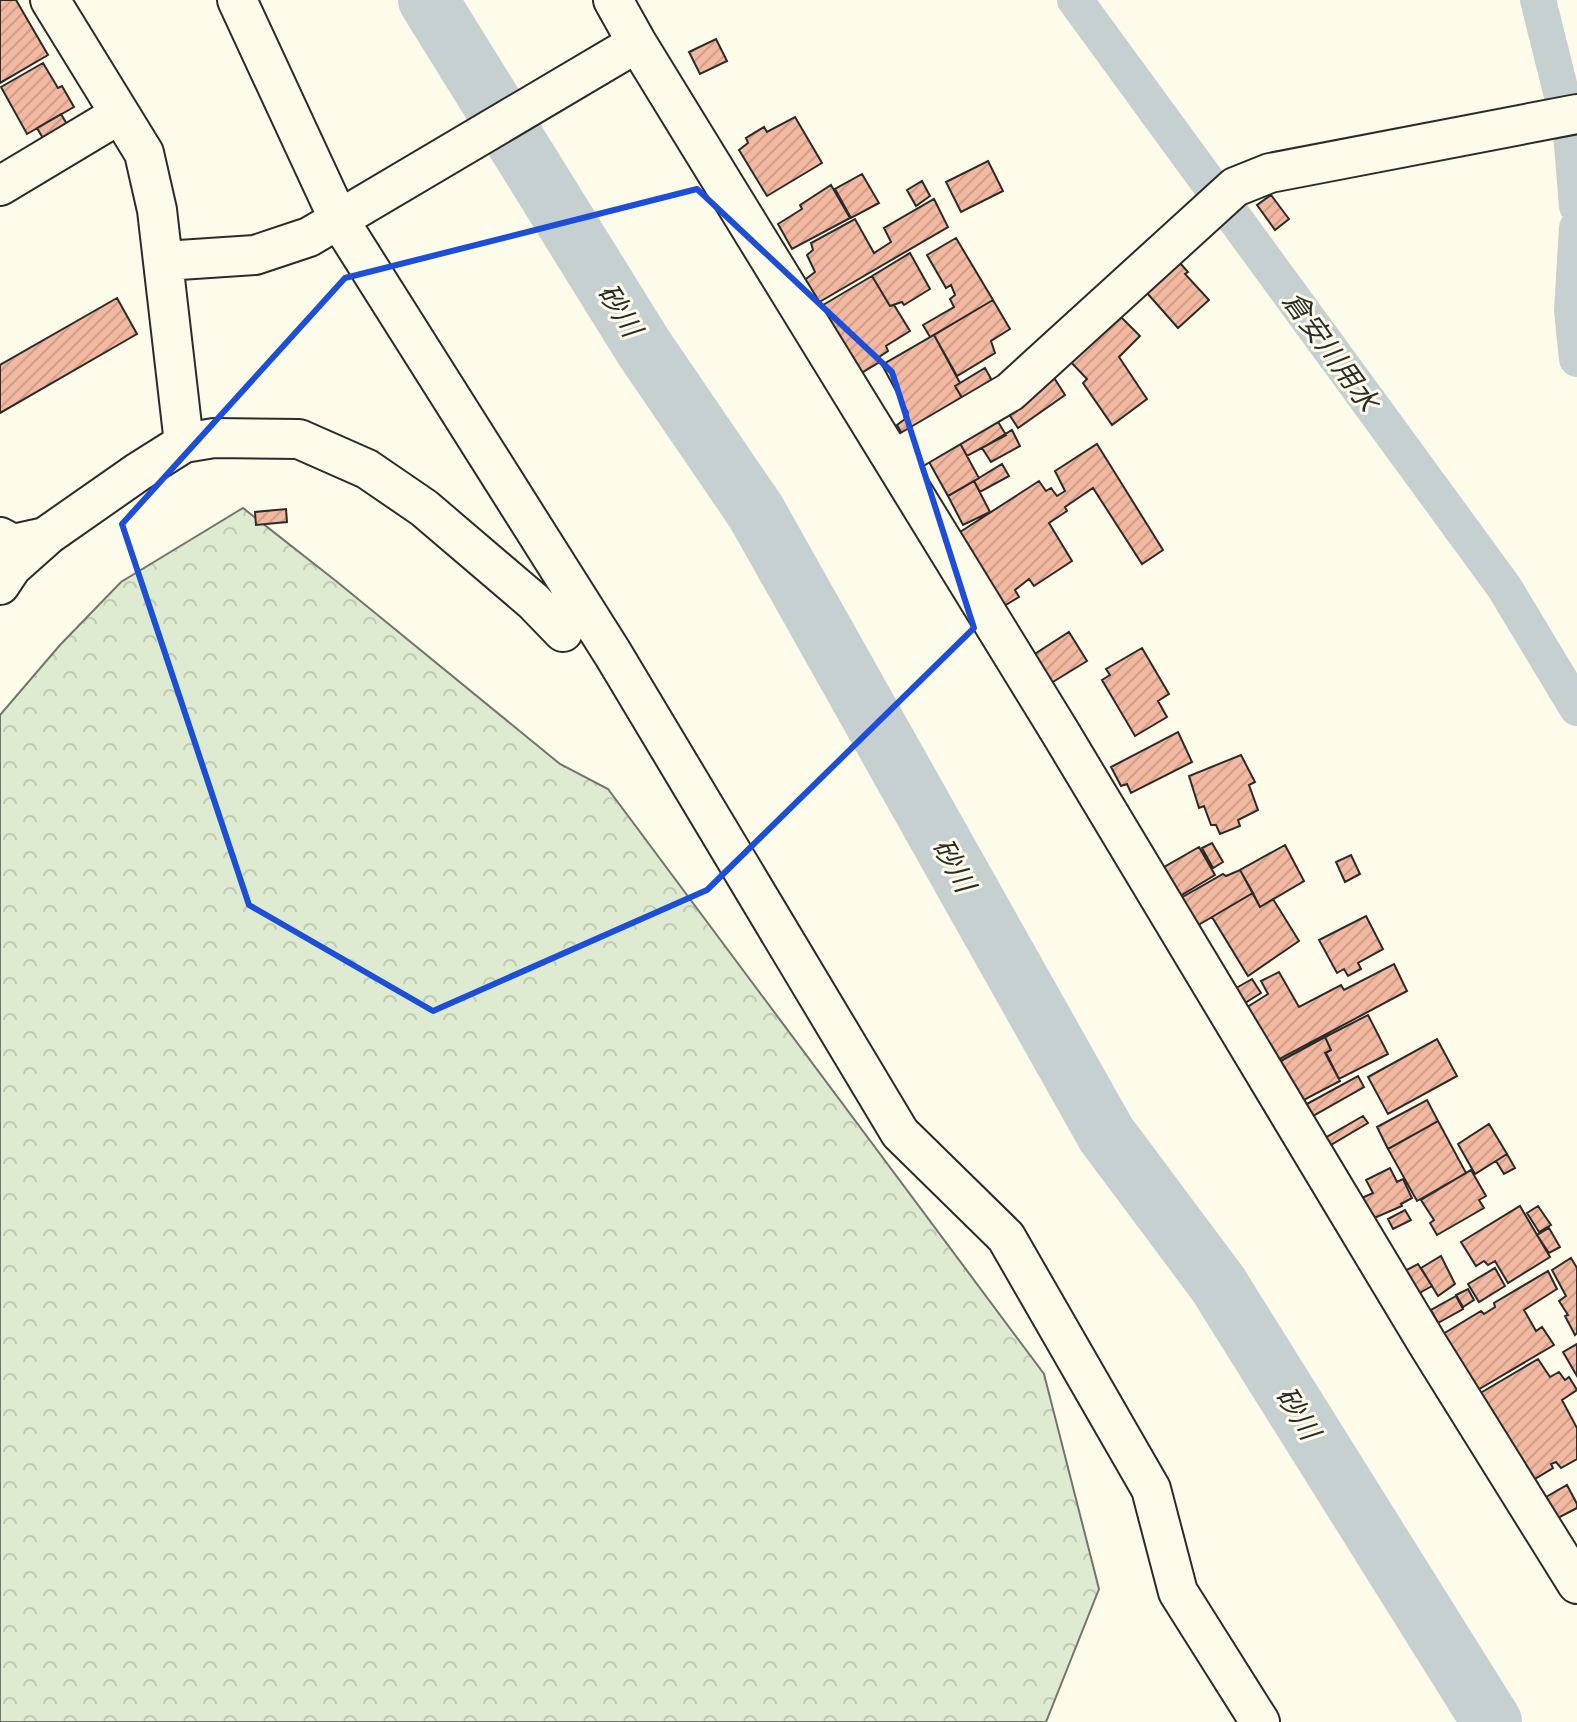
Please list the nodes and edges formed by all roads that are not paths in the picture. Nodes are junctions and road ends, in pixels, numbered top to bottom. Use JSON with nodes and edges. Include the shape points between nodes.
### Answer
{"nodes":[{"id":1,"x":50,"y":0,"type":"edge"},
{"id":2,"x":237,"y":0,"type":"edge"},
{"id":3,"x":613,"y":0,"type":"edge"},
{"id":4,"x":637,"y":43,"type":"junction"},
{"id":5,"x":120,"y":114,"type":"junction"},
{"id":6,"x":1577,"y":114,"type":"edge"},
{"id":7,"x":0,"y":186,"type":"edge"},
{"id":8,"x":346,"y":216,"type":"junction"},
{"id":9,"x":164,"y":261,"type":"junction"},
{"id":10,"x":184,"y":443,"type":"junction"},
{"id":11,"x":894,"y":460,"type":"junction"},
{"id":12,"x":48,"y":535,"type":"junction"},
{"id":13,"x":0,"y":537,"type":"edge"},
{"id":14,"x":0,"y":585,"type":"edge"},
{"id":15,"x":563,"y":632,"type":"dead end"},
{"id":16,"x":1577,"y":1584,"type":"edge"},
{"id":17,"x":1260,"y":1722,"type":"edge"}],
"edges":[{"from":1,"to":5,"type":"street"},
{"from":2,"to":8,"type":"street"},
{"from":3,"to":4,"type":"street"},
{"from":4,"to":8,"type":"street"},
{"from":4,"to":11,"type":"street"},
{"from":5,"to":7,"type":"street"},
{"from":5,"to":9,"type":"street","via":[[144,153]]},
{"from":6,"to":11,"type":"street","via":[[1270,173],[1235,187],[1010,392]]},
{"from":8,"to":9,"type":"street","via":[[309,237],[255,255]]},
{"from":8,"to":17,"type":"street","via":[[900,1133],[1006,1237],[1151,1489],[1178,1592]]},
{"from":9,"to":10,"type":"street"},
{"from":10,"to":12,"type":"street"},
{"from":10,"to":15,"type":"street","via":[[299,439],[367,469],[424,508]]},
{"from":11,"to":16,"type":"street"},
{"from":12,"to":13,"type":"street","via":[[13,544]]},
{"from":12,"to":14,"type":"street"}]}
